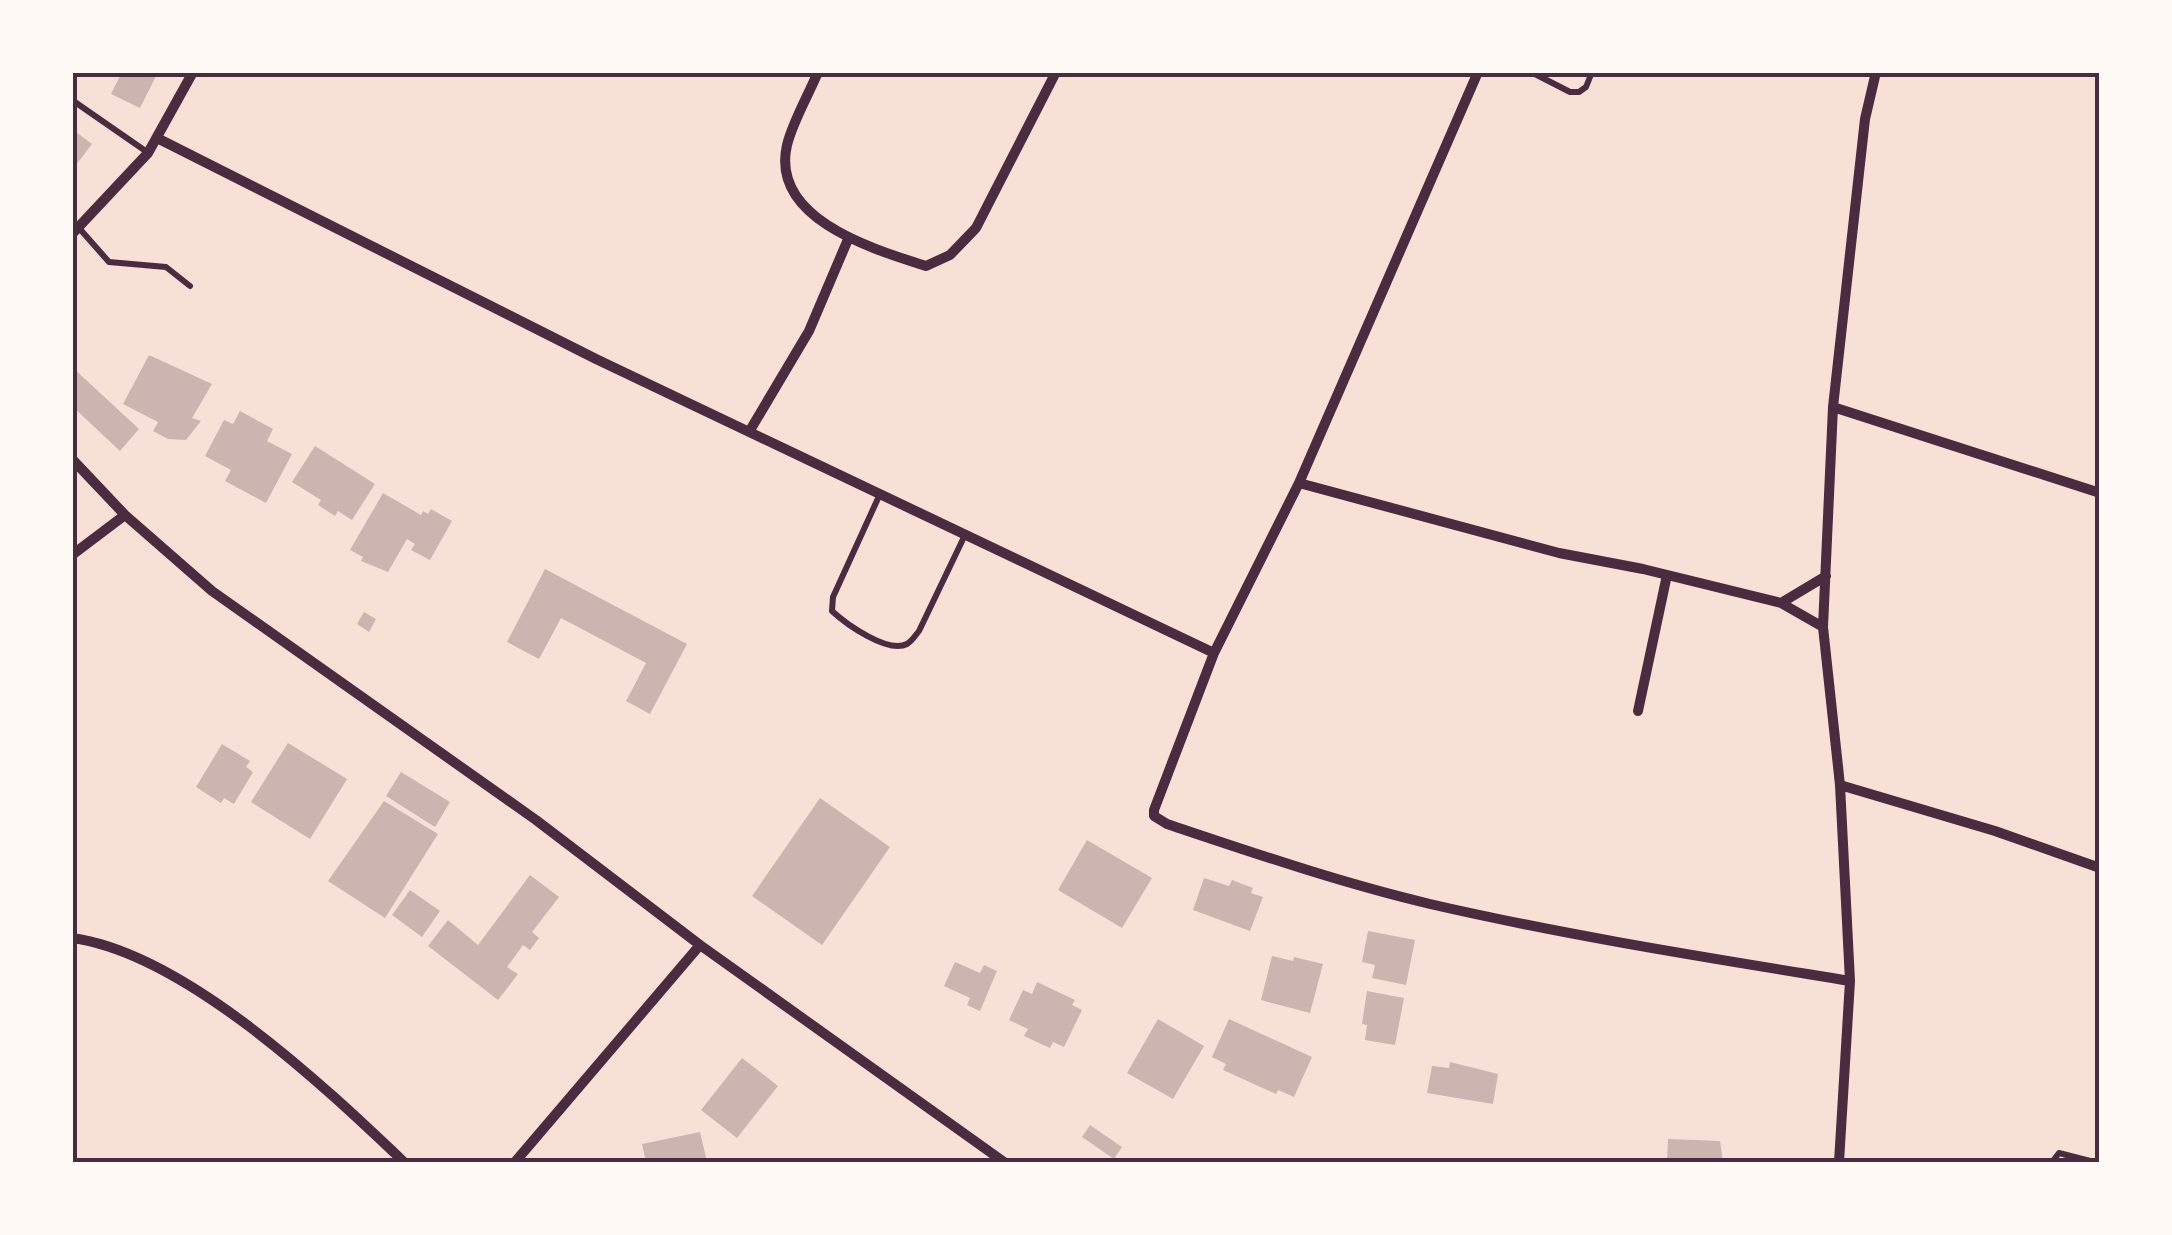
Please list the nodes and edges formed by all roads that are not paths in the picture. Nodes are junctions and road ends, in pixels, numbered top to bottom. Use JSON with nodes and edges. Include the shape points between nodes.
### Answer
{"nodes":[{"id":1,"x":193,"y":72,"type":"edge"},
{"id":2,"x":818,"y":72,"type":"edge"},
{"id":3,"x":1056,"y":72,"type":"edge"},
{"id":4,"x":1478,"y":72,"type":"edge"},
{"id":5,"x":1530,"y":72,"type":"edge"},
{"id":6,"x":1592,"y":72,"type":"edge"},
{"id":7,"x":1876,"y":72,"type":"edge"},
{"id":8,"x":72,"y":100,"type":"edge"},
{"id":9,"x":159,"y":138,"type":"junction"},
{"id":10,"x":148,"y":153,"type":"junction"},
{"id":11,"x":76,"y":231,"type":"edge"},
{"id":12,"x":848,"y":236,"type":"junction"},
{"id":13,"x":190,"y":286,"type":"dead end"},
{"id":14,"x":1833,"y":408,"type":"junction"},
{"id":15,"x":750,"y":432,"type":"junction"},
{"id":16,"x":72,"y":459,"type":"edge"},
{"id":17,"x":1299,"y":483,"type":"junction"},
{"id":18,"x":2100,"y":492,"type":"edge"},
{"id":19,"x":880,"y":494,"type":"junction"},
{"id":20,"x":125,"y":515,"type":"junction"},
{"id":21,"x":966,"y":535,"type":"junction"},
{"id":22,"x":72,"y":555,"type":"edge"},
{"id":23,"x":1667,"y":574,"type":"junction"},
{"id":24,"x":1826,"y":576,"type":"junction"},
{"id":25,"x":1782,"y":603,"type":"junction"},
{"id":26,"x":1824,"y":627,"type":"junction"},
{"id":27,"x":1214,"y":654,"type":"junction"},
{"id":28,"x":1638,"y":712,"type":"dead end"},
{"id":29,"x":1840,"y":785,"type":"junction"},
{"id":30,"x":2100,"y":868,"type":"edge"},
{"id":31,"x":72,"y":938,"type":"edge"},
{"id":32,"x":700,"y":945,"type":"junction"},
{"id":33,"x":1850,"y":981,"type":"junction"},
{"id":34,"x":404,"y":1162,"type":"edge"},
{"id":35,"x":514,"y":1162,"type":"edge"},
{"id":36,"x":1004,"y":1162,"type":"edge"},
{"id":37,"x":1838,"y":1162,"type":"edge"},
{"id":38,"x":2052,"y":1162,"type":"edge"},
{"id":39,"x":2094,"y":1162,"type":"edge"}],
"edges":[{"from":1,"to":9,"type":"street"},
{"from":2,"to":12,"type":"street","via":[[787,146],[786,173],[800,204]]},
{"from":3,"to":12,"type":"street","via":[[976,228],[950,255],[926,266]]},
{"from":4,"to":17,"type":"street"},
{"from":5,"to":6,"type":"lane","via":[[1570,92],[1586,87]]},
{"from":7,"to":14,"type":"street"},
{"from":8,"to":10,"type":"lane"},
{"from":9,"to":10,"type":"street"},
{"from":9,"to":15,"type":"street"},
{"from":10,"to":11,"type":"street"},
{"from":11,"to":13,"type":"lane","via":[[109,262],[166,267]]},
{"from":12,"to":15,"type":"street","via":[[809,331]]},
{"from":14,"to":18,"type":"street"},
{"from":14,"to":24,"type":"street"},
{"from":15,"to":19,"type":"street"},
{"from":16,"to":20,"type":"street"},
{"from":17,"to":23,"type":"street","via":[[1558,553]]},
{"from":17,"to":27,"type":"street"},
{"from":19,"to":21,"type":"street"},
{"from":19,"to":21,"type":"lane","via":[[832,597],[832,611],[892,647],[907,644],[919,631]]},
{"from":20,"to":22,"type":"street"},
{"from":20,"to":32,"type":"street","via":[[212,591]]},
{"from":21,"to":27,"type":"street"},
{"from":23,"to":25,"type":"street"},
{"from":23,"to":28,"type":"street"},
{"from":24,"to":25,"type":"street"},
{"from":24,"to":26,"type":"street"},
{"from":25,"to":26,"type":"street"},
{"from":26,"to":29,"type":"street"},
{"from":27,"to":33,"type":"street","via":[[1154,813],[1167,824],[1428,904]]},
{"from":29,"to":30,"type":"street"},
{"from":29,"to":33,"type":"street"},
{"from":31,"to":34,"type":"street","via":[[102,943],[176,977],[262,1037]]},
{"from":32,"to":35,"type":"street"},
{"from":32,"to":36,"type":"street"},
{"from":33,"to":37,"type":"street"},
{"from":38,"to":39,"type":"lane","via":[[2066,1153]]}]}
